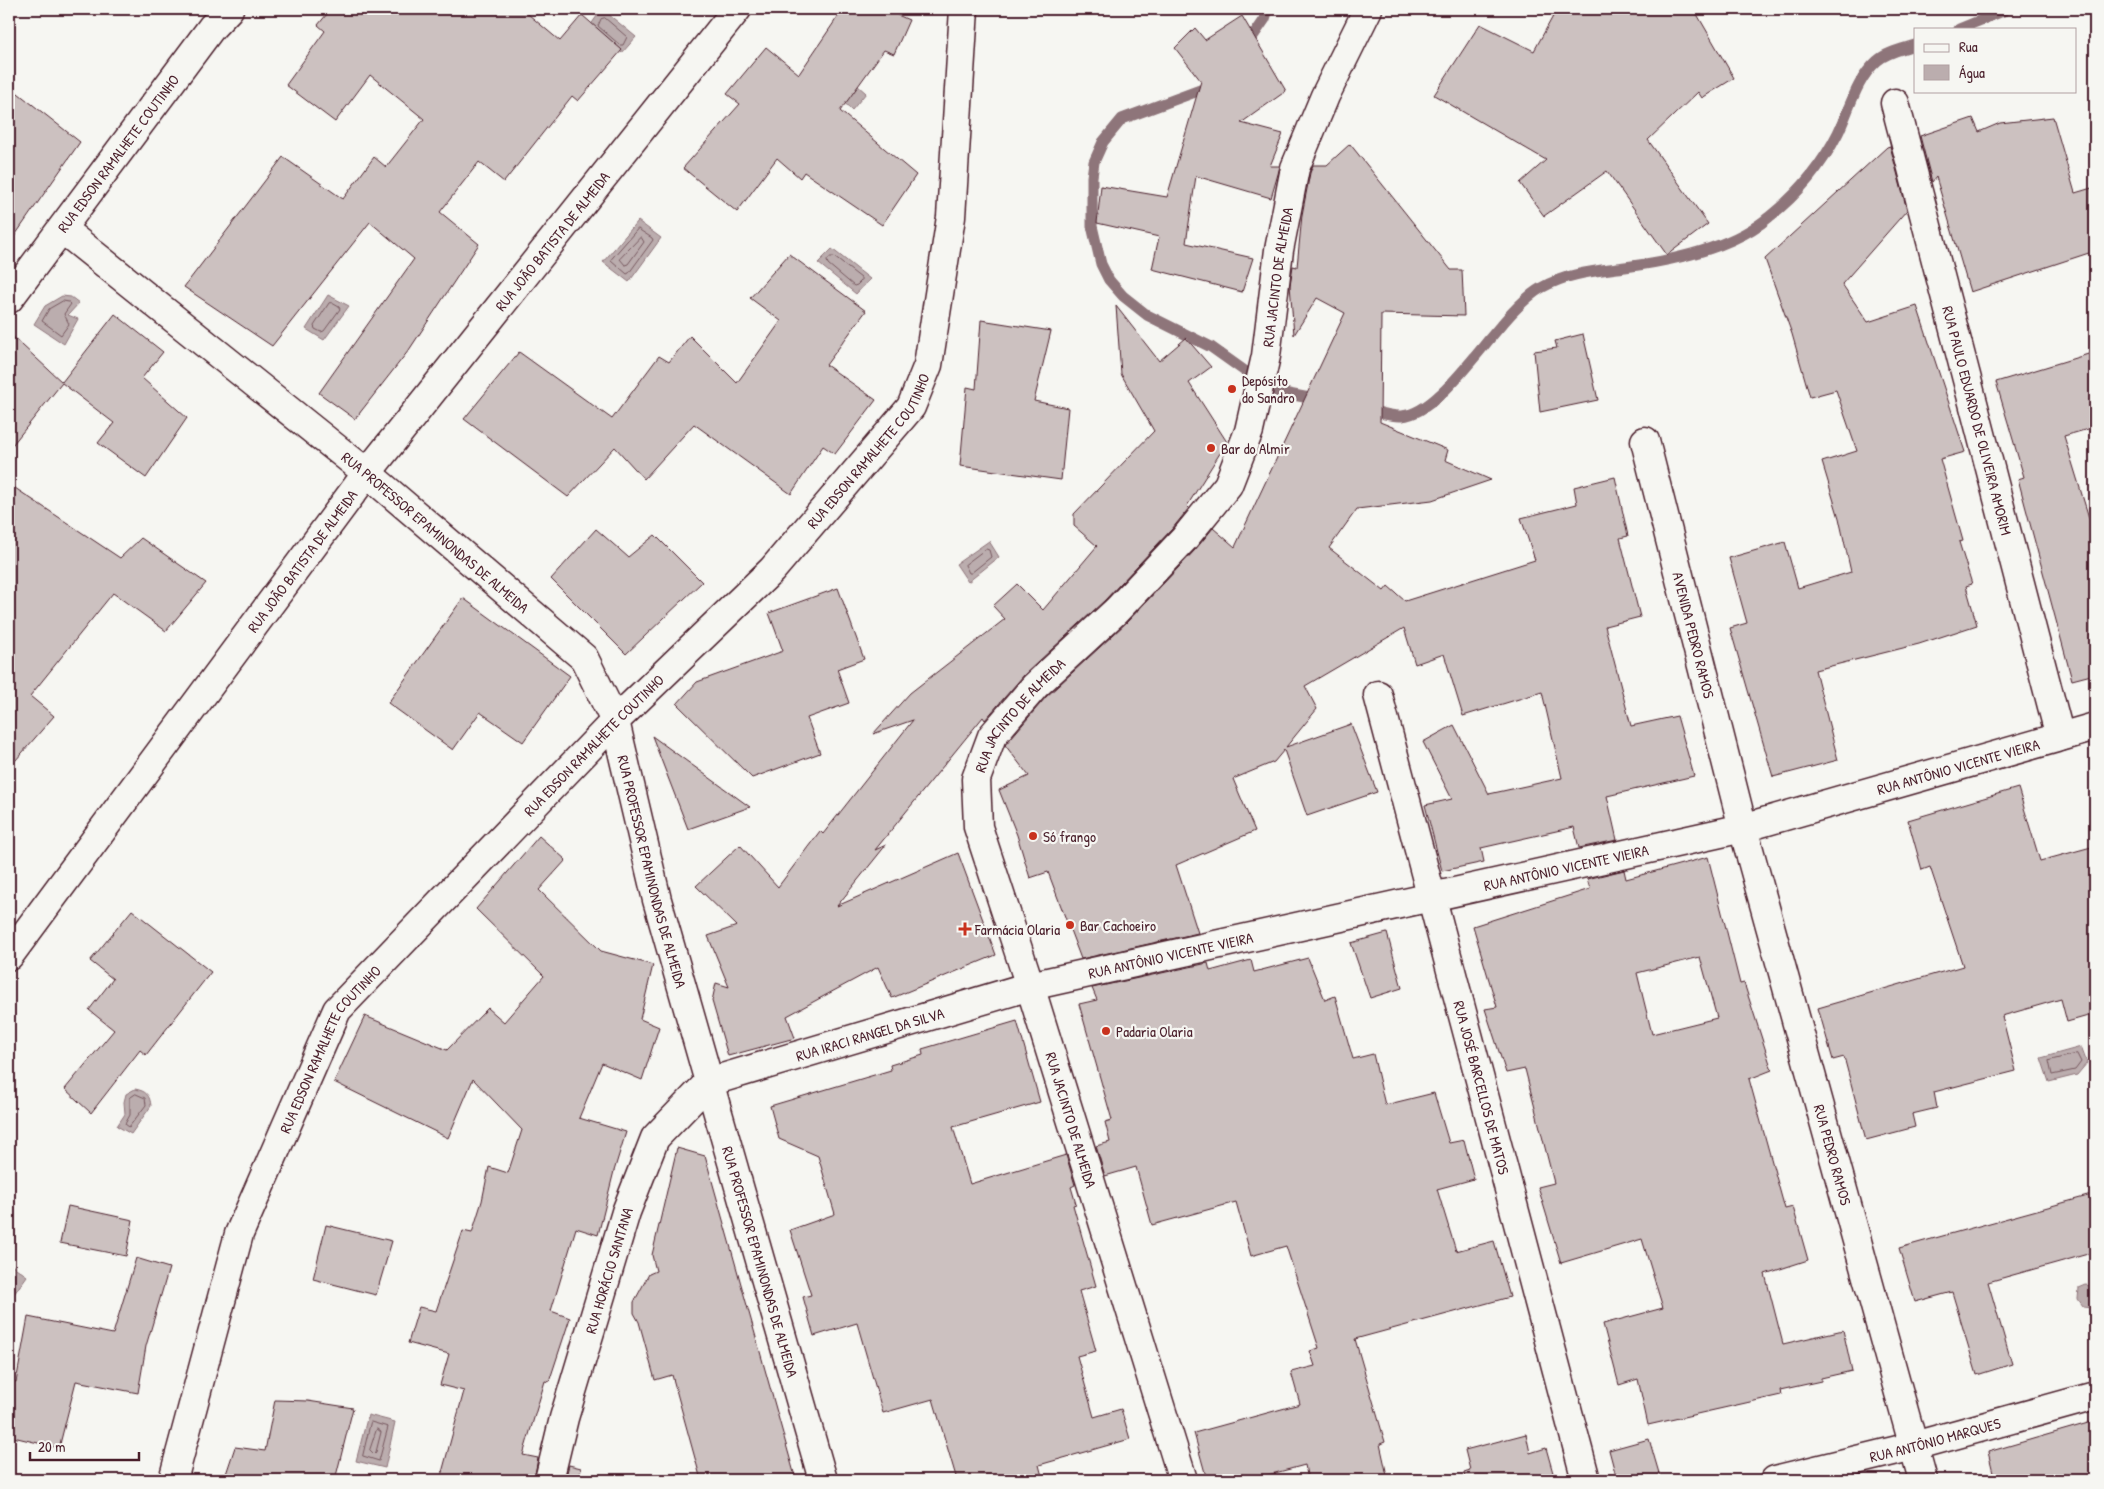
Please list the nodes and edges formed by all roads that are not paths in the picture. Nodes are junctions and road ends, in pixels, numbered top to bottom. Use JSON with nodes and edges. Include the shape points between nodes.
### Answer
{"nodes":[{"id":1,"x":229,"y":9,"type":"edge"},
{"id":2,"x":737,"y":9,"type":"edge"},
{"id":3,"x":964,"y":9,"type":"edge"},
{"id":4,"x":1368,"y":9,"type":"edge"},
{"id":5,"x":1895,"y":103,"type":"dead end"},
{"id":6,"x":62,"y":229,"type":"junction"},
{"id":7,"x":9,"y":299,"type":"edge"},
{"id":8,"x":1645,"y":441,"type":"dead end"},
{"id":9,"x":367,"y":472,"type":"junction"},
{"id":10,"x":1378,"y":696,"type":"dead end"},
{"id":11,"x":615,"y":721,"type":"junction"},
{"id":12,"x":2095,"y":728,"type":"edge"},
{"id":13,"x":2060,"y":736,"type":"junction"},
{"id":14,"x":1742,"y":828,"type":"junction"},
{"id":15,"x":1430,"y":897,"type":"junction"},
{"id":16,"x":9,"y":956,"type":"edge"},
{"id":17,"x":1030,"y":986,"type":"junction"},
{"id":18,"x":709,"y":1082,"type":"junction"},
{"id":19,"x":2095,"y":1396,"type":"edge"},
{"id":20,"x":1914,"y":1446,"type":"junction"},
{"id":21,"x":172,"y":1480,"type":"edge"},
{"id":22,"x":549,"y":1480,"type":"edge"},
{"id":23,"x":823,"y":1480,"type":"edge"},
{"id":24,"x":1183,"y":1480,"type":"edge"},
{"id":25,"x":1586,"y":1480,"type":"edge"},
{"id":26,"x":1775,"y":1480,"type":"edge"},
{"id":27,"x":1923,"y":1480,"type":"edge"}],
"edges":[{"from":1,"to":6,"type":"street","name":"RUA EDSON RAMALHETE COUTINHO","via":[[212,27]]},
{"from":2,"to":9,"type":"street","name":"RUA JOÃO BATISTA DE ALMEIDA"},
{"from":3,"to":11,"type":"street","name":"RUA EDSON RAMALHETE COUTINHO","via":[[951,217],[928,365],[911,407],[772,570]]},
{"from":4,"to":17,"type":"street","name":"RUA JACINTO DE ALMEIDA","via":[[1325,96],[1295,168],[1279,250],[1266,356],[1249,431],[1228,485],[1184,539],[1116,611],[1035,686],[992,736],[976,779],[978,827]]},
{"from":5,"to":13,"type":"street","name":"RUA PAULO EDUARDO DE OLIVEIRA AMORIM"},
{"from":6,"to":7,"type":"street","name":"RUA EDSON RAMALHETE COUTINHO"},
{"from":6,"to":9,"type":"street","name":"RUA PROFESSOR EPAMINONDAS DE ALMEIDA"},
{"from":8,"to":14,"type":"street","name":"AVENIDA PEDRO RAMOS"},
{"from":9,"to":11,"type":"street","name":"RUA PROFESSOR EPAMINONDAS DE ALMEIDA","via":[[584,658]]},
{"from":9,"to":16,"type":"street","name":"RUA JOÃO BATISTA DE ALMEIDA"},
{"from":10,"to":15,"type":"street","name":"RUA JOSÉ BARCELLOS DE MATOS"},
{"from":11,"to":18,"type":"street","name":"RUA PROFESSOR EPAMINONDAS DE ALMEIDA","via":[[658,900]]},
{"from":11,"to":21,"type":"street","name":"RUA EDSON RAMALHETE COUTINHO","via":[[337,1010],[239,1234]]},
{"from":12,"to":13,"type":"street","name":"RUA ANTÔNIO VICENTE VIEIRA"},
{"from":13,"to":14,"type":"street","name":"RUA ANTÔNIO VICENTE VIEIRA"},
{"from":14,"to":15,"type":"street","name":"RUA ANTÔNIO VICENTE VIEIRA"},
{"from":14,"to":20,"type":"street","name":"RUA PEDRO RAMOS"},
{"from":15,"to":17,"type":"street","name":"RUA ANTÔNIO VICENTE VIEIRA"},
{"from":15,"to":25,"type":"street","name":"RUA JOSÉ BARCELLOS DE MATOS"},
{"from":17,"to":18,"type":"street","name":"RUA IRACI RANGEL DA SILVA"},
{"from":17,"to":24,"type":"street","name":"RUA JACINTO DE ALMEIDA"},
{"from":18,"to":22,"type":"street","name":"RUA HORÁCIO SANTANA","via":[[655,1138],[623,1222],[564,1418]]},
{"from":18,"to":23,"type":"street","name":"RUA PROFESSOR EPAMINONDAS DE ALMEIDA"},
{"from":19,"to":20,"type":"street","name":"RUA ANTÔNIO MARQUES"},
{"from":20,"to":26,"type":"street","name":"RUA ANTÔNIO MARQUES"},
{"from":20,"to":27,"type":"street","name":"RUA PEDRO RAMOS"}]}
